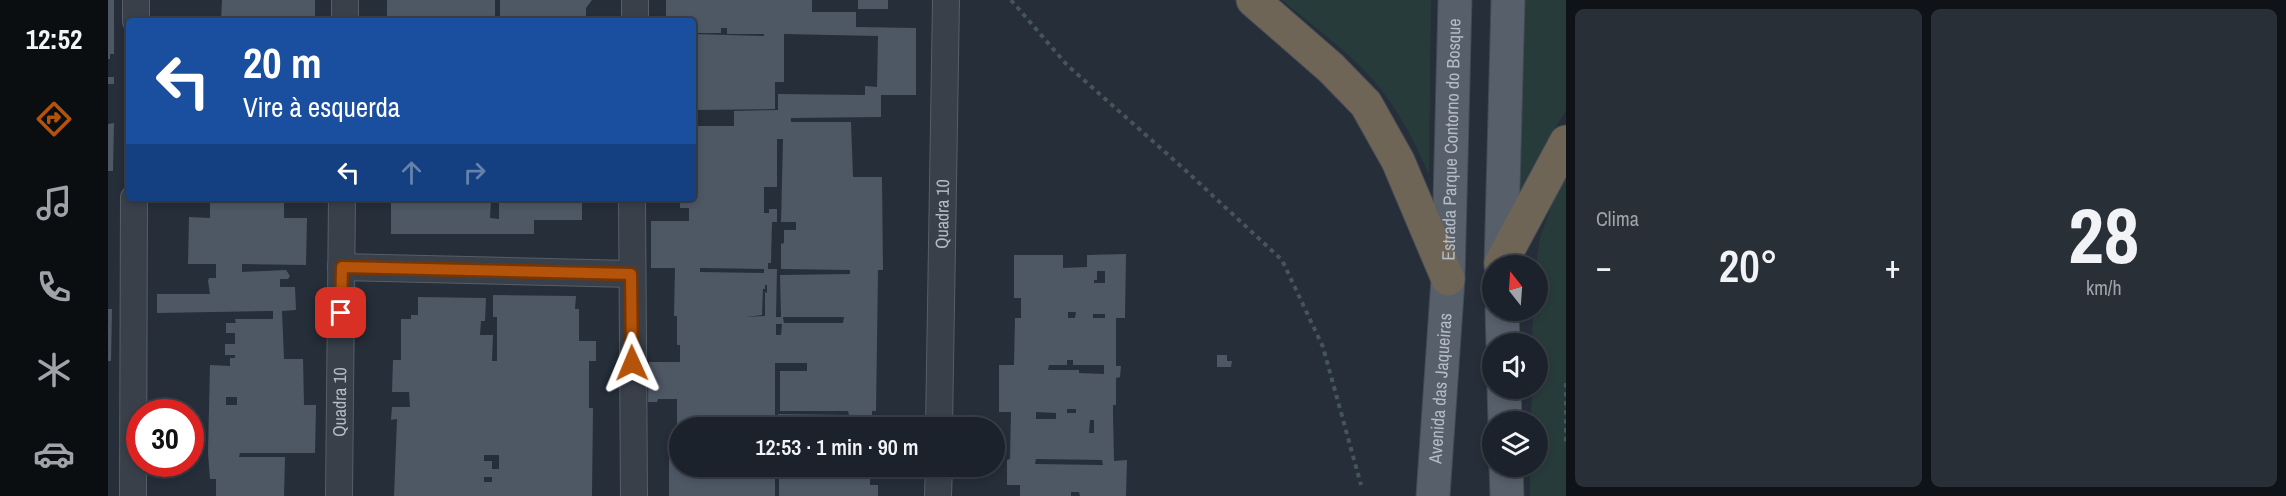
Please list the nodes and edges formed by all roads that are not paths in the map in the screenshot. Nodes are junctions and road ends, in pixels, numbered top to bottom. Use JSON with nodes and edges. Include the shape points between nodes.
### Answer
{"nodes":[{"id":1,"x":136,"y":0,"type":"edge"},
{"id":2,"x":345,"y":0,"type":"edge"},
{"id":3,"x":635,"y":0,"type":"edge"},
{"id":4,"x":946,"y":0,"type":"edge"},
{"id":5,"x":1253,"y":0,"type":"edge"},
{"id":6,"x":1455,"y":0,"type":"edge"},
{"id":7,"x":1508,"y":0,"type":"edge"},
{"id":8,"x":136,"y":18,"type":"edge"},
{"id":9,"x":345,"y":18,"type":"edge"},
{"id":10,"x":635,"y":18,"type":"edge"},
{"id":11,"x":1566,"y":142,"type":"edge"},
{"id":12,"x":134,"y":201,"type":"edge"},
{"id":13,"x":342,"y":201,"type":"edge"},
{"id":14,"x":632,"y":201,"type":"edge"},
{"id":15,"x":1501,"y":255,"type":"edge"},
{"id":16,"x":1506,"y":255,"type":"edge"},
{"id":17,"x":342,"y":267,"type":"junction"},
{"id":18,"x":631,"y":274,"type":"junction"},
{"id":19,"x":1448,"y":279,"type":"junction"},
{"id":20,"x":939,"y":417,"type":"edge"},
{"id":21,"x":939,"y":477,"type":"edge"},
{"id":22,"x":1506,"y":477,"type":"edge"},
{"id":23,"x":133,"y":496,"type":"edge"},
{"id":24,"x":339,"y":496,"type":"edge"},
{"id":25,"x":634,"y":496,"type":"edge"},
{"id":26,"x":938,"y":496,"type":"edge"},
{"id":27,"x":1433,"y":496,"type":"edge"},
{"id":28,"x":1507,"y":496,"type":"edge"}],
"edges":[{"from":1,"to":8,"type":"street"},
{"from":2,"to":9,"type":"street"},
{"from":3,"to":10,"type":"street"},
{"from":4,"to":20,"type":"street","name":"Quadra 10"},
{"from":5,"to":19,"type":"highway","via":[[1332,68],[1366,104],[1398,161]]},
{"from":6,"to":19,"type":"main road","name":"Estrada Parque Contorno do Bosque"},
{"from":7,"to":15,"type":"main road"},
{"from":11,"to":16,"type":"highway"},
{"from":12,"to":23,"type":"street"},
{"from":13,"to":17,"type":"street","name":"Quadra 10"},
{"from":14,"to":18,"type":"street"},
{"from":17,"to":18,"type":"street"},
{"from":17,"to":24,"type":"street","name":"Quadra 10"},
{"from":18,"to":25,"type":"street"},
{"from":19,"to":27,"type":"main road","name":"Avenida das Jaqueiras"},
{"from":21,"to":26,"type":"street"},
{"from":22,"to":28,"type":"main road"}]}
